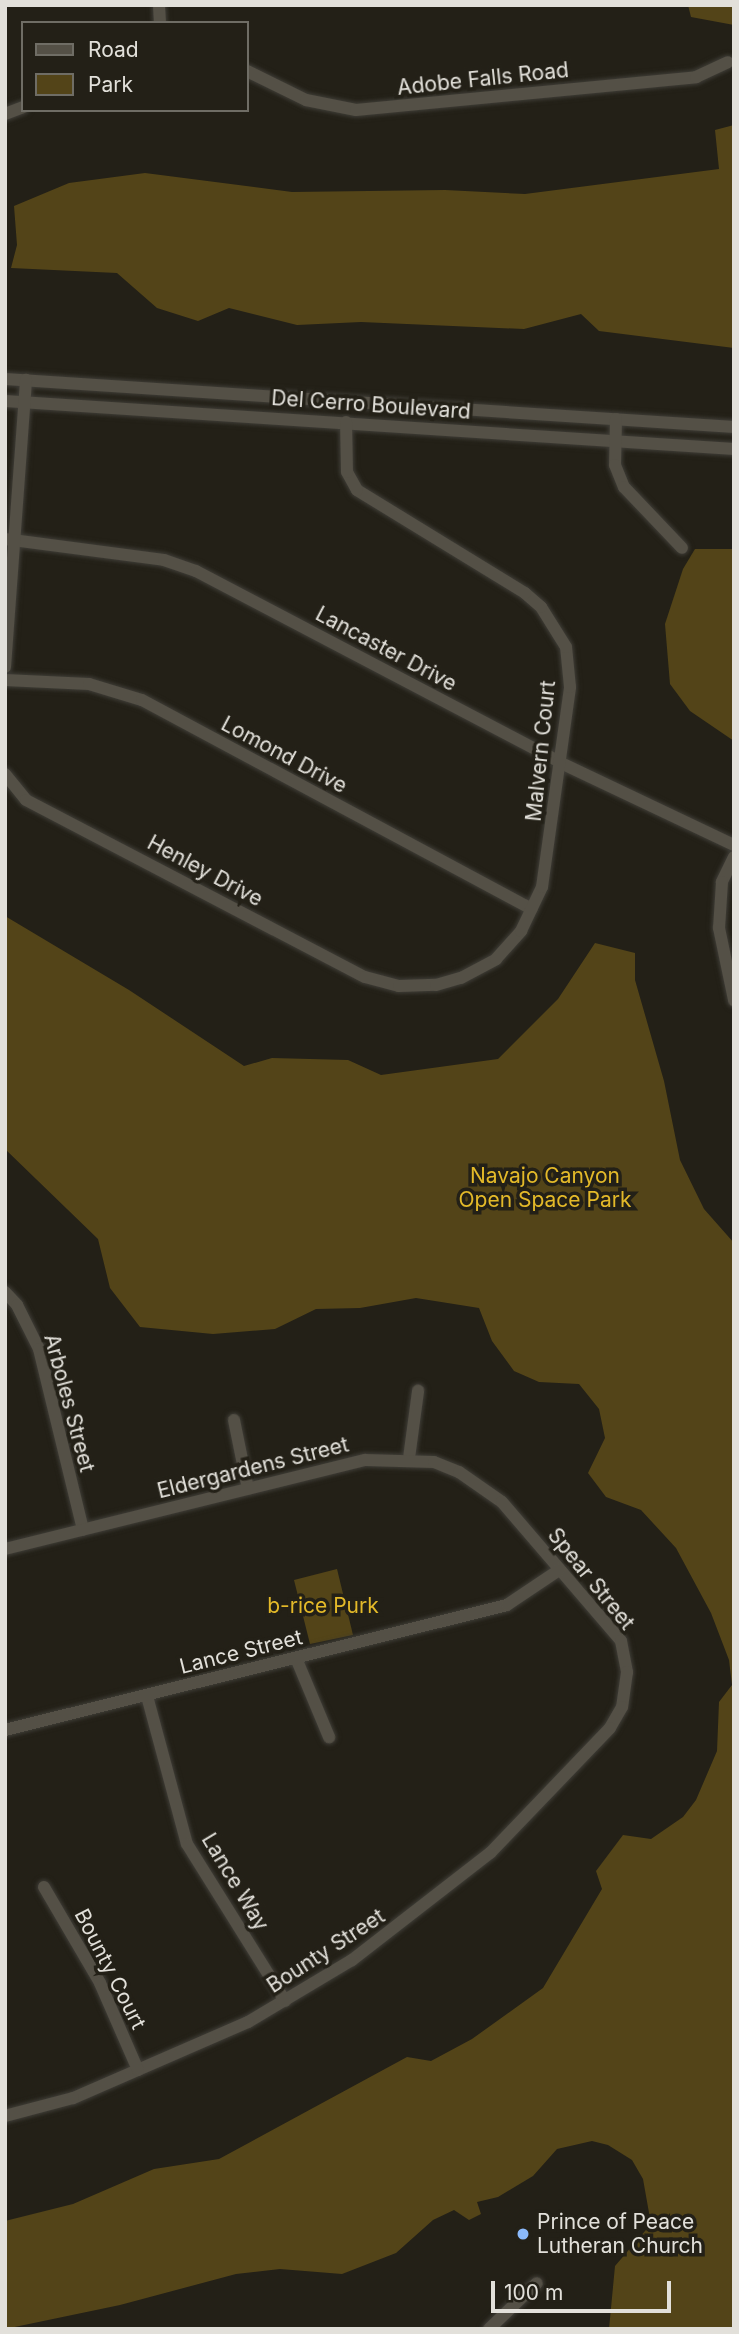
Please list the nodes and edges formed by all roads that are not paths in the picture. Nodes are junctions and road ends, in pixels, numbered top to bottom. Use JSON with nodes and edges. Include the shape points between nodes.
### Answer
{"nodes":[{"id":1,"x":727,"y":62,"type":"dead end"},
{"id":2,"x":248,"y":71,"type":"edge"},
{"id":3,"x":5,"y":379,"type":"edge"},
{"id":4,"x":26,"y":380,"type":"junction"},
{"id":5,"x":5,"y":401,"type":"edge"},
{"id":6,"x":24,"y":402,"type":"junction"},
{"id":7,"x":616,"y":419,"type":"junction"},
{"id":8,"x":346,"y":422,"type":"junction"},
{"id":9,"x":734,"y":427,"type":"edge"},
{"id":10,"x":615,"y":441,"type":"junction"},
{"id":11,"x":734,"y":449,"type":"edge"},
{"id":12,"x":10,"y":539,"type":"edge"},
{"id":13,"x":682,"y":548,"type":"dead end"},
{"id":14,"x":5,"y":667,"type":"edge"},
{"id":15,"x":5,"y":680,"type":"edge"},
{"id":16,"x":561,"y":763,"type":"junction"},
{"id":17,"x":5,"y":774,"type":"edge"},
{"id":18,"x":734,"y":845,"type":"edge"},
{"id":19,"x":734,"y":857,"type":"edge"},
{"id":20,"x":531,"y":909,"type":"junction"},
{"id":21,"x":365,"y":977,"type":"joint"},
{"id":22,"x":734,"y":1000,"type":"edge"},
{"id":23,"x":5,"y":1292,"type":"edge"},
{"id":24,"x":418,"y":1391,"type":"dead end"},
{"id":25,"x":234,"y":1420,"type":"dead end"},
{"id":26,"x":409,"y":1458,"type":"junction"},
{"id":27,"x":248,"y":1489,"type":"junction"},
{"id":28,"x":502,"y":1502,"type":"joint"},
{"id":29,"x":83,"y":1530,"type":"junction"},
{"id":30,"x":5,"y":1549,"type":"edge"},
{"id":31,"x":559,"y":1570,"type":"junction"},
{"id":32,"x":296,"y":1658,"type":"junction"},
{"id":33,"x":148,"y":1696,"type":"junction"},
{"id":34,"x":610,"y":1728,"type":"joint"},
{"id":35,"x":5,"y":1730,"type":"edge"},
{"id":36,"x":329,"y":1737,"type":"dead end"},
{"id":37,"x":44,"y":1887,"type":"dead end"},
{"id":38,"x":285,"y":2001,"type":"junction"},
{"id":39,"x":138,"y":2070,"type":"junction"},
{"id":40,"x":5,"y":2116,"type":"edge"},
{"id":41,"x":537,"y":2283,"type":"dead end"},
{"id":42,"x":489,"y":2329,"type":"edge"}],
"edges":[{"from":1,"to":2,"type":"street","name":"Adobe Falls Road","via":[[696,77],[356,110],[306,100]]},
{"from":3,"to":4,"type":"street","name":"Del Cerro Boulevard"},
{"from":4,"to":6,"type":"street"},
{"from":4,"to":7,"type":"street","name":"Del Cerro Boulevard"},
{"from":5,"to":6,"type":"street","name":"Del Cerro Boulevard"},
{"from":6,"to":8,"type":"street","name":"Del Cerro Boulevard"},
{"from":6,"to":12,"type":"street"},
{"from":7,"to":9,"type":"street","name":"Del Cerro Boulevard"},
{"from":7,"to":10,"type":"street"},
{"from":8,"to":10,"type":"street","name":"Del Cerro Boulevard"},
{"from":8,"to":16,"type":"street","name":"Malvern Court","via":[[347,472],[358,490],[525,593],[561,635],[570,687]]},
{"from":10,"to":11,"type":"street","name":"Del Cerro Boulevard"},
{"from":10,"to":13,"type":"street","via":[[615,465],[624,488]]},
{"from":12,"to":14,"type":"street"},
{"from":12,"to":16,"type":"street","name":"Lancaster Drive","via":[[164,560],[197,571]]},
{"from":15,"to":20,"type":"street","name":"Lomond Drive","via":[[89,684],[142,700]]},
{"from":16,"to":18,"type":"street","name":"Lancaster Drive"},
{"from":16,"to":20,"type":"street","name":"Malvern Court","via":[[542,887]]},
{"from":17,"to":21,"type":"street","name":"Henley Drive","via":[[26,800]]},
{"from":19,"to":22,"type":"street","via":[[722,882],[719,928]]},
{"from":20,"to":21,"type":"street","name":"Malvern Court","via":[[521,931],[496,959],[461,978],[436,985],[399,986]]},
{"from":23,"to":29,"type":"street","name":"Arboles Street","via":[[17,1305],[39,1349]]},
{"from":24,"to":26,"type":"street"},
{"from":25,"to":27,"type":"street"},
{"from":26,"to":27,"type":"street","name":"Eldergardens Street","via":[[365,1460]]},
{"from":26,"to":28,"type":"street","name":"Eldergardens Street","via":[[459,1472]]},
{"from":27,"to":29,"type":"street","name":"Eldergardens Street"},
{"from":28,"to":31,"type":"street","name":"Spear Street"},
{"from":29,"to":30,"type":"street","name":"Eldergardens Street"},
{"from":31,"to":32,"type":"street","name":"Lance Street","via":[[507,1605]]},
{"from":31,"to":34,"type":"street","name":"Spear Street","via":[[621,1640],[627,1689]]},
{"from":32,"to":33,"type":"street","name":"Lance Street"},
{"from":32,"to":36,"type":"street"},
{"from":33,"to":35,"type":"street","name":"Lance Street"},
{"from":33,"to":38,"type":"street","name":"Lance Way","via":[[187,1844]]},
{"from":34,"to":38,"type":"street","name":"Bounty Street","via":[[490,1853],[419,1912]]},
{"from":37,"to":39,"type":"street","name":"Bounty Court","via":[[100,1983]]},
{"from":38,"to":39,"type":"street","name":"Bounty Street"},
{"from":39,"to":40,"type":"street","name":"Bounty Street","via":[[73,2098]]},
{"from":41,"to":42,"type":"street"}]}
